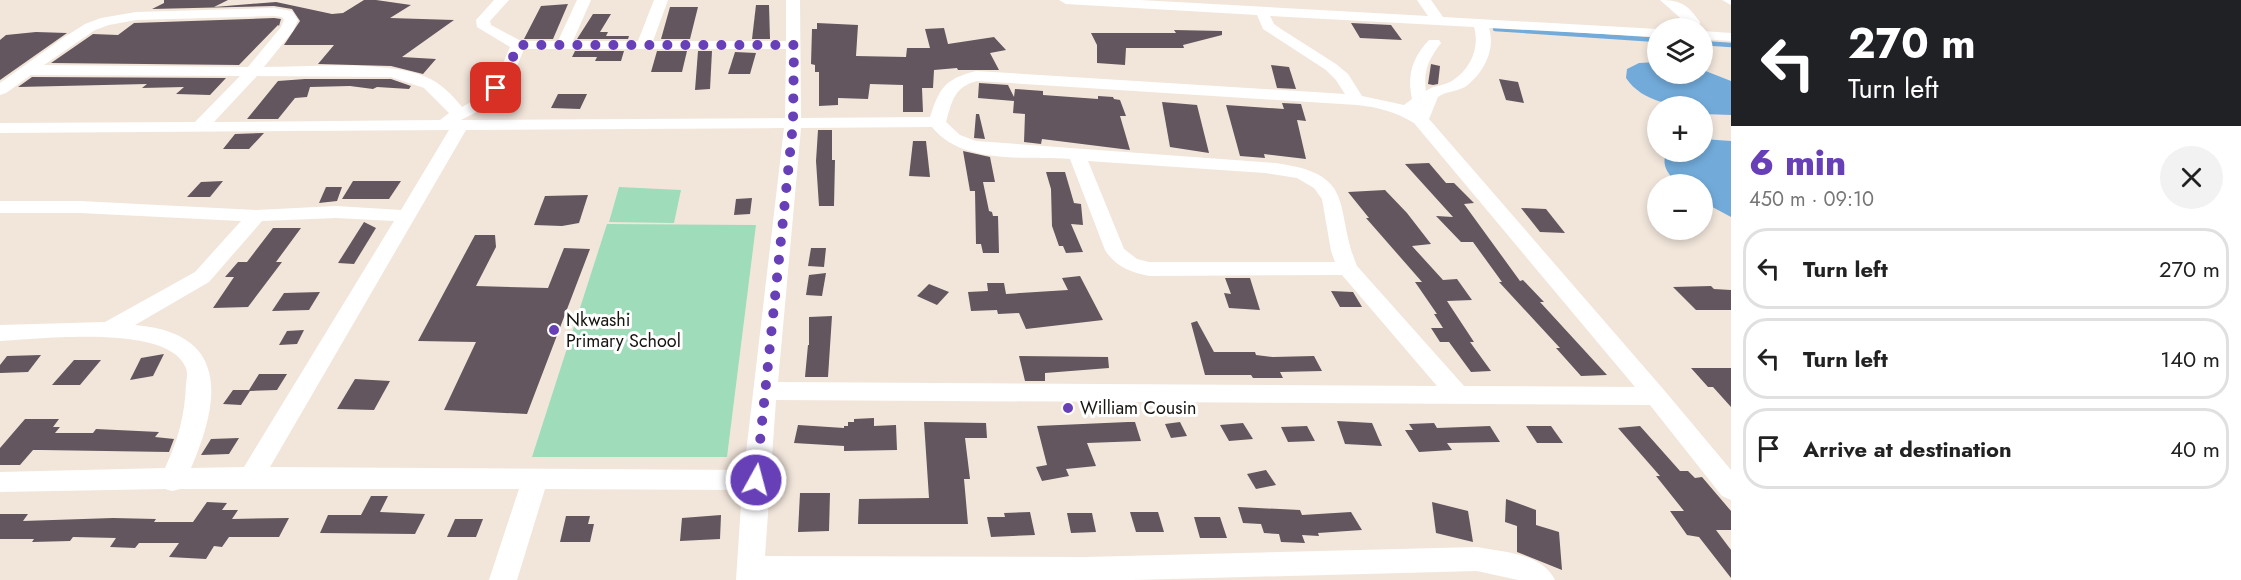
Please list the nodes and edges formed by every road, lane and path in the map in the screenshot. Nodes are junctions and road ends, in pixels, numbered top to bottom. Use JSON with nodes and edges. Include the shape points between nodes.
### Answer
{"nodes":[{"id":1,"x":502,"y":0,"type":"edge"},
{"id":2,"x":584,"y":0,"type":"edge"},
{"id":3,"x":661,"y":0,"type":"edge"},
{"id":4,"x":792,"y":0,"type":"edge"},
{"id":5,"x":1066,"y":0,"type":"edge"},
{"id":6,"x":1424,"y":0,"type":"edge"},
{"id":7,"x":1667,"y":0,"type":"edge"},
{"id":8,"x":1242,"y":4,"type":"edge"},
{"id":9,"x":1263,"y":16,"type":"dead end"},
{"id":10,"x":1689,"y":18,"type":"edge"},
{"id":11,"x":1437,"y":19,"type":"dead end"},
{"id":12,"x":1480,"y":23,"type":"junction"},
{"id":13,"x":1647,"y":32,"type":"edge"},
{"id":14,"x":1713,"y":35,"type":"edge"},
{"id":15,"x":1731,"y":36,"type":"edge"},
{"id":16,"x":1434,"y":43,"type":"dead end"},
{"id":17,"x":518,"y":45,"type":"junction"},
{"id":18,"x":794,"y":45,"type":"junction"},
{"id":19,"x":563,"y":46,"type":"junction"},
{"id":20,"x":644,"y":46,"type":"junction"},
{"id":21,"x":30,"y":70,"type":"junction"},
{"id":22,"x":252,"y":72,"type":"junction"},
{"id":23,"x":0,"y":90,"type":"edge"},
{"id":24,"x":1357,"y":100,"type":"junction"},
{"id":25,"x":1414,"y":115,"type":"junction"},
{"id":26,"x":460,"y":119,"type":"junction"},
{"id":27,"x":937,"y":122,"type":"junction"},
{"id":28,"x":793,"y":124,"type":"junction"},
{"id":29,"x":199,"y":127,"type":"junction"},
{"id":30,"x":0,"y":128,"type":"edge"},
{"id":31,"x":1077,"y":156,"type":"junction"},
{"id":32,"x":0,"y":207,"type":"edge"},
{"id":33,"x":256,"y":216,"type":"junction"},
{"id":34,"x":407,"y":216,"type":"junction"},
{"id":35,"x":1348,"y":268,"type":"junction"},
{"id":36,"x":110,"y":329,"type":"junction"},
{"id":37,"x":0,"y":333,"type":"edge"},
{"id":38,"x":767,"y":391,"type":"junction"},
{"id":39,"x":1457,"y":394,"type":"junction"},
{"id":40,"x":1656,"y":396,"type":"junction"},
{"id":41,"x":251,"y":477,"type":"junction"},
{"id":42,"x":535,"y":478,"type":"junction"},
{"id":43,"x":756,"y":480,"type":"junction"},
{"id":44,"x":172,"y":481,"type":"junction"},
{"id":45,"x":0,"y":482,"type":"edge"},
{"id":46,"x":1731,"y":489,"type":"edge"},
{"id":47,"x":1276,"y":572,"type":"edge"},
{"id":48,"x":751,"y":574,"type":"edge"},
{"id":49,"x":1086,"y":574,"type":"edge"},
{"id":50,"x":503,"y":580,"type":"edge"},
{"id":51,"x":1541,"y":580,"type":"edge"}],
"edges":[{"from":1,"to":17,"type":"street","via":[[483,20],[484,27]]},
{"from":2,"to":19,"type":"street"},
{"from":3,"to":20,"type":"street"},
{"from":4,"to":18,"type":"street"},
{"from":5,"to":8,"type":"street"},
{"from":6,"to":11,"type":"street"},
{"from":7,"to":10,"type":"street"},
{"from":8,"to":12,"type":"street","via":[[1352,17]]},
{"from":9,"to":24,"type":"street","via":[[1276,32],[1331,67]]},
{"from":12,"to":13,"type":"street"},
{"from":12,"to":25,"type":"street","via":[[1485,52],[1478,64],[1458,84],[1429,96],[1426,114]]},
{"from":14,"to":15,"type":"street"},
{"from":16,"to":25,"type":"street","via":[[1422,55],[1417,70],[1420,101]]},
{"from":17,"to":19,"type":"street"},
{"from":17,"to":26,"type":"street","via":[[505,76],[488,100]]},
{"from":18,"to":20,"type":"street"},
{"from":18,"to":28,"type":"street"},
{"from":19,"to":20,"type":"street"},
{"from":21,"to":22,"type":"street"},
{"from":21,"to":22,"type":"street","via":[[68,41],[106,21],[136,16],[287,14],[291,20],[288,28]]},
{"from":21,"to":23,"type":"street"},
{"from":22,"to":26,"type":"street","via":[[392,72],[413,76],[445,96]]},
{"from":22,"to":29,"type":"street"},
{"from":24,"to":25,"type":"street","via":[[1390,105]]},
{"from":24,"to":27,"type":"street","via":[[976,76],[948,87]]},
{"from":25,"to":40,"type":"street"},
{"from":26,"to":28,"type":"street"},
{"from":26,"to":29,"type":"street","via":[[435,127]]},
{"from":26,"to":34,"type":"street"},
{"from":27,"to":28,"type":"street"},
{"from":27,"to":31,"type":"street","via":[[945,134],[976,147]]},
{"from":28,"to":38,"type":"street"},
{"from":29,"to":30,"type":"street"},
{"from":31,"to":35,"type":"street","via":[[1210,162],[1306,175],[1331,196]]},
{"from":31,"to":35,"type":"street","via":[[1115,250],[1132,266]]},
{"from":32,"to":33,"type":"street"},
{"from":33,"to":34,"type":"street","via":[[336,212]]},
{"from":33,"to":36,"type":"street","via":[[202,277]]},
{"from":34,"to":41,"type":"street"},
{"from":35,"to":39,"type":"street"},
{"from":36,"to":37,"type":"street"},
{"from":36,"to":44,"type":"street","via":[[138,330],[171,341],[189,352],[198,366],[199,400],[194,433]]},
{"from":38,"to":39,"type":"street"},
{"from":38,"to":43,"type":"street"},
{"from":39,"to":40,"type":"street"},
{"from":40,"to":46,"type":"street"},
{"from":41,"to":42,"type":"street"},
{"from":41,"to":44,"type":"street"},
{"from":42,"to":43,"type":"street"},
{"from":42,"to":50,"type":"street"},
{"from":43,"to":48,"type":"street"},
{"from":44,"to":45,"type":"street"},
{"from":47,"to":49,"type":"street"},
{"from":47,"to":51,"type":"street","via":[[1477,559],[1521,567]]},
{"from":48,"to":49,"type":"street"}]}
